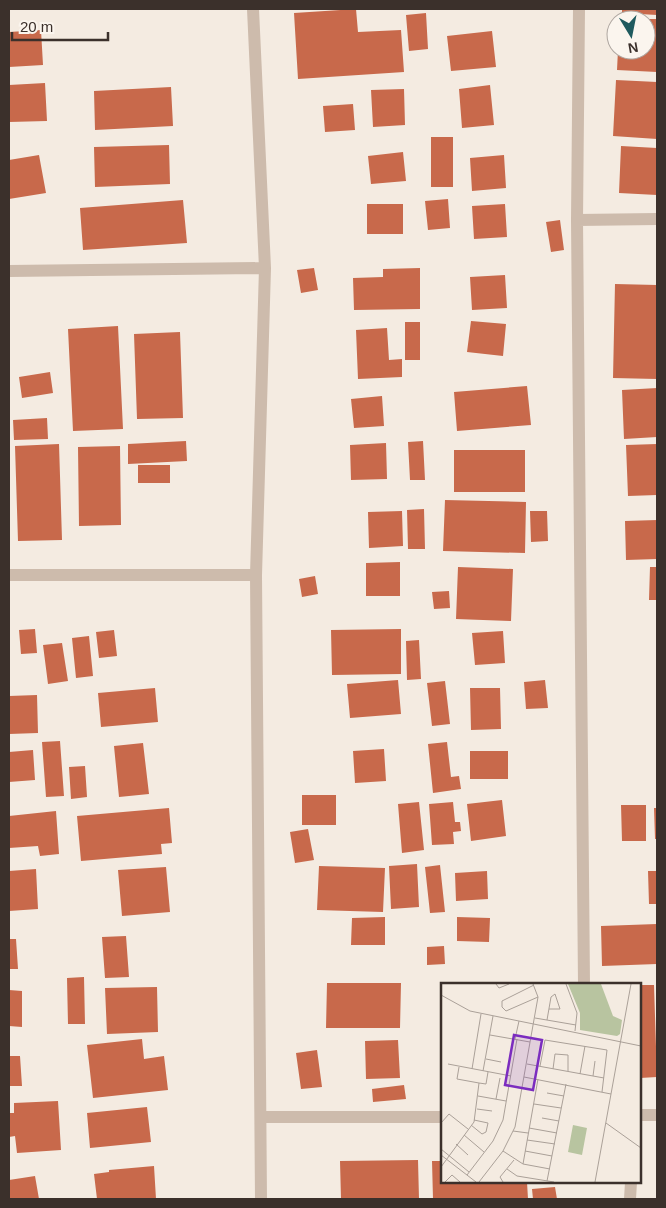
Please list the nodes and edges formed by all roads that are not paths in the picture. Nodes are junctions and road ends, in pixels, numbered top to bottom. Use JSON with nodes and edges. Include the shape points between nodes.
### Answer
{"nodes":[{"id":1,"x":253,"y":9,"type":"edge"},
{"id":2,"x":579,"y":9,"type":"edge"},
{"id":3,"x":657,"y":219,"type":"edge"},
{"id":4,"x":577,"y":220,"type":"junction"},
{"id":5,"x":265,"y":268,"type":"junction"},
{"id":6,"x":9,"y":271,"type":"edge"},
{"id":7,"x":256,"y":574,"type":"junction"},
{"id":8,"x":9,"y":575,"type":"edge"},
{"id":9,"x":584,"y":983,"type":"edge"},
{"id":10,"x":641,"y":1115,"type":"edge"},
{"id":11,"x":657,"y":1115,"type":"edge"},
{"id":12,"x":261,"y":1117,"type":"junction"},
{"id":13,"x":441,"y":1117,"type":"edge"},
{"id":14,"x":631,"y":1183,"type":"edge"},
{"id":15,"x":260,"y":1199,"type":"edge"},
{"id":16,"x":630,"y":1199,"type":"edge"}],
"edges":[{"from":1,"to":5,"type":"street"},
{"from":2,"to":4,"type":"street"},
{"from":3,"to":4,"type":"street"},
{"from":4,"to":9,"type":"street"},
{"from":5,"to":6,"type":"street"},
{"from":5,"to":7,"type":"street"},
{"from":7,"to":8,"type":"street"},
{"from":7,"to":12,"type":"street"},
{"from":10,"to":11,"type":"street"},
{"from":12,"to":13,"type":"street"},
{"from":12,"to":15,"type":"street"},
{"from":14,"to":16,"type":"street"}]}
